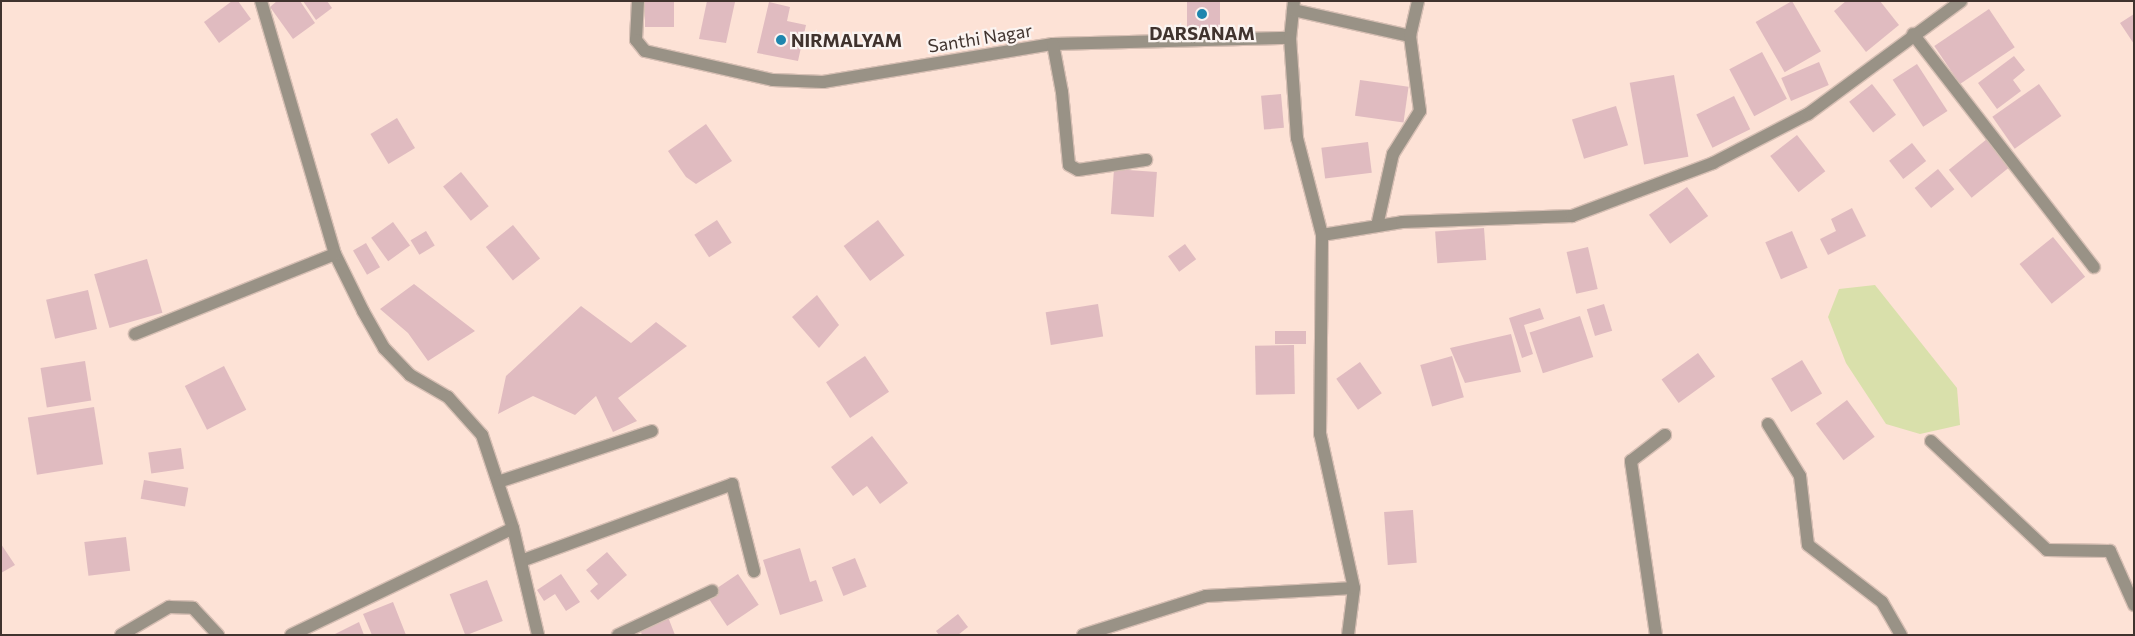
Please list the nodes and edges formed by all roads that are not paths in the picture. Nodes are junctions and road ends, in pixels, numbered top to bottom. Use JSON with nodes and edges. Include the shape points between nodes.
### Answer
{"nodes":[{"id":1,"x":261,"y":1,"type":"edge"},
{"id":2,"x":638,"y":1,"type":"edge"},
{"id":3,"x":1418,"y":1,"type":"edge"},
{"id":4,"x":1954,"y":3,"type":"edge"},
{"id":5,"x":1294,"y":6,"type":"edge"},
{"id":6,"x":1913,"y":34,"type":"junction"},
{"id":7,"x":1410,"y":36,"type":"junction"},
{"id":8,"x":1290,"y":38,"type":"junction"},
{"id":9,"x":1052,"y":44,"type":"junction"},
{"id":10,"x":1146,"y":160,"type":"dead end"},
{"id":11,"x":1377,"y":226,"type":"junction"},
{"id":12,"x":1322,"y":235,"type":"junction"},
{"id":13,"x":335,"y":254,"type":"junction"},
{"id":14,"x":2094,"y":267,"type":"dead end"},
{"id":15,"x":135,"y":334,"type":"dead end"},
{"id":16,"x":1768,"y":424,"type":"dead end"},
{"id":17,"x":652,"y":431,"type":"dead end"},
{"id":18,"x":1665,"y":435,"type":"dead end"},
{"id":19,"x":1930,"y":441,"type":"dead end"},
{"id":20,"x":498,"y":482,"type":"junction"},
{"id":21,"x":513,"y":528,"type":"junction"},
{"id":22,"x":521,"y":560,"type":"junction"},
{"id":23,"x":754,"y":571,"type":"dead end"},
{"id":24,"x":1354,"y":588,"type":"junction"},
{"id":25,"x":712,"y":591,"type":"dead end"},
{"id":26,"x":2134,"y":605,"type":"edge"},
{"id":27,"x":121,"y":635,"type":"edge"},
{"id":28,"x":218,"y":635,"type":"edge"},
{"id":29,"x":291,"y":635,"type":"edge"},
{"id":30,"x":538,"y":635,"type":"edge"},
{"id":31,"x":618,"y":635,"type":"edge"},
{"id":32,"x":1083,"y":635,"type":"edge"},
{"id":33,"x":1348,"y":635,"type":"edge"},
{"id":34,"x":1656,"y":635,"type":"edge"},
{"id":35,"x":1901,"y":635,"type":"edge"}],
"edges":[{"from":1,"to":13,"type":"street"},
{"from":2,"to":9,"type":"street","name":"Santhi Nagar","via":[[636,40],[645,51],[773,80],[823,82]]},
{"from":3,"to":7,"type":"street"},
{"from":4,"to":6,"type":"street"},
{"from":5,"to":7,"type":"street"},
{"from":5,"to":8,"type":"street"},
{"from":6,"to":11,"type":"street","via":[[1808,114],[1713,163],[1572,216]]},
{"from":6,"to":14,"type":"street"},
{"from":7,"to":11,"type":"street","via":[[1420,111],[1393,154]]},
{"from":8,"to":9,"type":"street","name":"Santhi Nagar"},
{"from":8,"to":12,"type":"street","via":[[1297,138]]},
{"from":9,"to":10,"type":"street","via":[[1062,92],[1069,165],[1078,170]]},
{"from":11,"to":12,"type":"street"},
{"from":12,"to":24,"type":"street","via":[[1320,434]]},
{"from":13,"to":15,"type":"street"},
{"from":13,"to":20,"type":"street","via":[[384,348],[410,375],[448,397],[482,435]]},
{"from":16,"to":35,"type":"street","via":[[1800,476],[1808,545],[1882,602]]},
{"from":17,"to":20,"type":"street"},
{"from":18,"to":34,"type":"street","via":[[1631,460]]},
{"from":19,"to":26,"type":"street","via":[[2047,550],[2110,551]]},
{"from":20,"to":21,"type":"street"},
{"from":21,"to":22,"type":"street"},
{"from":21,"to":29,"type":"street"},
{"from":22,"to":23,"type":"street","via":[[732,484]]},
{"from":22,"to":30,"type":"street"},
{"from":24,"to":32,"type":"street","via":[[1206,596]]},
{"from":24,"to":33,"type":"street"},
{"from":25,"to":31,"type":"street"},
{"from":27,"to":28,"type":"street","via":[[170,607],[193,608]]}]}
